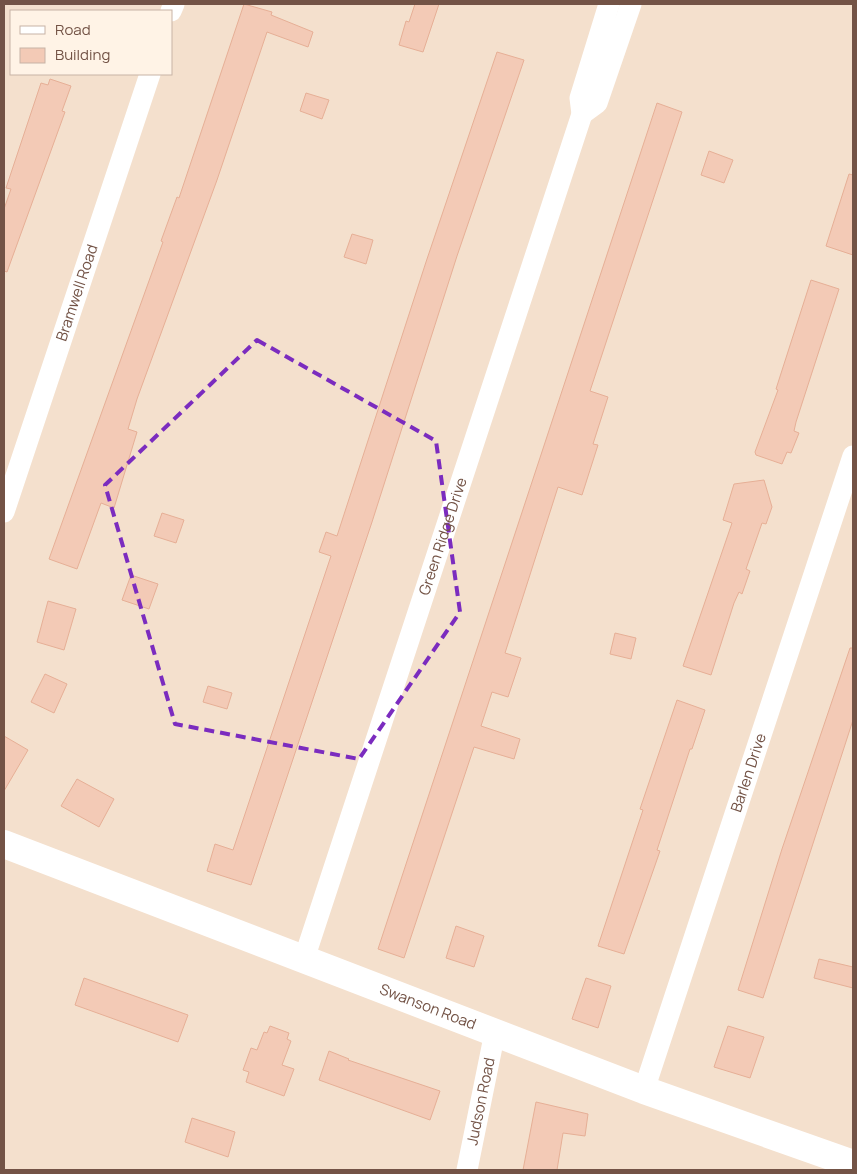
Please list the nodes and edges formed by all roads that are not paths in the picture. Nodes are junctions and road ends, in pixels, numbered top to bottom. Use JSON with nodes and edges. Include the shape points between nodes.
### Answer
{"nodes":[{"id":1,"x":609,"y":4,"type":"edge"},
{"id":2,"x":631,"y":4,"type":"edge"},
{"id":3,"x":150,"y":75,"type":"edge"},
{"id":4,"x":582,"y":114,"type":"junction"},
{"id":5,"x":853,"y":456,"type":"edge"},
{"id":6,"x":4,"y":512,"type":"edge"},
{"id":7,"x":4,"y":844,"type":"edge"},
{"id":8,"x":304,"y":959,"type":"junction"},
{"id":9,"x":495,"y":1032,"type":"junction"},
{"id":10,"x":644,"y":1090,"type":"junction"},
{"id":11,"x":853,"y":1164,"type":"edge"},
{"id":12,"x":468,"y":1170,"type":"edge"}],
"edges":[{"from":1,"to":4,"type":"street","name":"Green Ridge Drive","via":[[580,98]]},
{"from":2,"to":4,"type":"street","name":"Green Ridge Drive","via":[[597,103]]},
{"from":3,"to":6,"type":"street","name":"Bramwell Road"},
{"from":4,"to":8,"type":"street","name":"Green Ridge Drive"},
{"from":5,"to":10,"type":"street","name":"Barlen Drive"},
{"from":7,"to":8,"type":"street","name":"Swanson Road"},
{"from":8,"to":9,"type":"street","name":"Swanson Road"},
{"from":9,"to":10,"type":"street","name":"Swanson Road"},
{"from":9,"to":12,"type":"street","name":"Judson Road"},
{"from":10,"to":11,"type":"street","name":"Swanson Road"}]}
